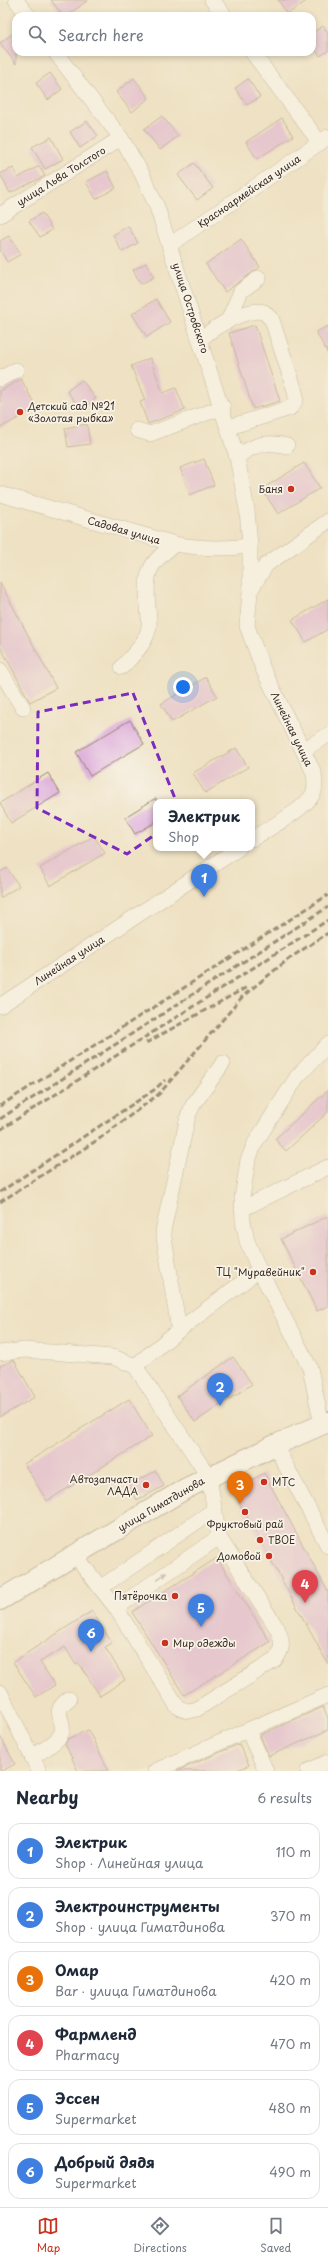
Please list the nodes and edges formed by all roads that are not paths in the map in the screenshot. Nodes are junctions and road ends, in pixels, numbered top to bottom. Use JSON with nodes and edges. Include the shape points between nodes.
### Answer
{"nodes":[{"id":1,"x":16,"y":0,"type":"edge"},
{"id":2,"x":212,"y":0,"type":"edge"},
{"id":3,"x":25,"y":12,"type":"edge"},
{"id":4,"x":221,"y":12,"type":"edge"},
{"id":5,"x":58,"y":56,"type":"edge"},
{"id":6,"x":255,"y":56,"type":"edge"},
{"id":7,"x":121,"y":138,"type":"junction"},
{"id":8,"x":324,"y":140,"type":"edge"},
{"id":9,"x":0,"y":215,"type":"edge"},
{"id":10,"x":171,"y":244,"type":"junction"},
{"id":11,"x":259,"y":278,"type":"dead end"},
{"id":12,"x":228,"y":321,"type":"junction"},
{"id":13,"x":201,"y":339,"type":"junction"},
{"id":14,"x":16,"y":370,"type":"dead end"},
{"id":15,"x":0,"y":379,"type":"edge"},
{"id":16,"x":223,"y":407,"type":"junction"},
{"id":17,"x":229,"y":427,"type":"junction"},
{"id":18,"x":137,"y":430,"type":"dead end"},
{"id":19,"x":287,"y":446,"type":"dead end"},
{"id":20,"x":238,"y":456,"type":"junction"},
{"id":21,"x":0,"y":494,"type":"edge"},
{"id":22,"x":328,"y":520,"type":"edge"},
{"id":23,"x":175,"y":544,"type":"junction"},
{"id":24,"x":250,"y":546,"type":"junction"},
{"id":25,"x":250,"y":592,"type":"junction"},
{"id":26,"x":122,"y":667,"type":"dead end"},
{"id":27,"x":0,"y":670,"type":"edge"},
{"id":28,"x":23,"y":708,"type":"dead end"},
{"id":29,"x":328,"y":735,"type":"edge"},
{"id":30,"x":303,"y":750,"type":"junction"},
{"id":31,"x":255,"y":837,"type":"edge"},
{"id":32,"x":234,"y":851,"type":"edge"},
{"id":33,"x":0,"y":1006,"type":"edge"},
{"id":34,"x":328,"y":1044,"type":"edge"},
{"id":35,"x":223,"y":1063,"type":"dead end"},
{"id":36,"x":328,"y":1166,"type":"edge"},
{"id":37,"x":242,"y":1209,"type":"junction"},
{"id":38,"x":260,"y":1270,"type":"junction"},
{"id":39,"x":179,"y":1330,"type":"junction"},
{"id":40,"x":0,"y":1353,"type":"edge"},
{"id":41,"x":135,"y":1366,"type":"junction"},
{"id":42,"x":325,"y":1424,"type":"edge"},
{"id":43,"x":275,"y":1445,"type":"junction"},
{"id":44,"x":209,"y":1477,"type":"junction"},
{"id":45,"x":214,"y":1510,"type":"junction"},
{"id":46,"x":219,"y":1537,"type":"junction"},
{"id":47,"x":328,"y":1546,"type":"edge"},
{"id":48,"x":75,"y":1555,"type":"junction"},
{"id":49,"x":100,"y":1588,"type":"junction"},
{"id":50,"x":0,"y":1600,"type":"edge"},
{"id":51,"x":116,"y":1608,"type":"junction"},
{"id":52,"x":0,"y":1692,"type":"edge"},
{"id":53,"x":328,"y":1695,"type":"edge"},
{"id":54,"x":69,"y":1699,"type":"dead end"},
{"id":55,"x":248,"y":1730,"type":"junction"},
{"id":56,"x":32,"y":1757,"type":"junction"},
{"id":57,"x":328,"y":1762,"type":"edge"},
{"id":58,"x":39,"y":1771,"type":"edge"},
{"id":59,"x":154,"y":1771,"type":"edge"},
{"id":60,"x":266,"y":1771,"type":"edge"},
{"id":61,"x":308,"y":1771,"type":"edge"}],
"edges":[{"from":1,"to":3,"type":"street"},
{"from":2,"to":4,"type":"street"},
{"from":5,"to":7,"type":"street","name":"улица Островского"},
{"from":6,"to":8,"type":"street"},
{"from":7,"to":9,"type":"street","name":"улица Льва Толстого"},
{"from":7,"to":10,"type":"street","name":"улица Островского","via":[[154,200]]},
{"from":8,"to":10,"type":"street","name":"Красноармейская улица"},
{"from":10,"to":13,"type":"street","name":"улица Островского"},
{"from":11,"to":12,"type":"street","via":[[241,291]]},
{"from":12,"to":13,"type":"street","via":[[213,328]]},
{"from":12,"to":17,"type":"street","via":[[259,310],[269,314],[297,396],[290,408]]},
{"from":13,"to":16,"type":"street","name":"улица Островского"},
{"from":14,"to":15,"type":"street"},
{"from":16,"to":17,"type":"street","name":"улица Островского"},
{"from":16,"to":18,"type":"street","via":[[150,434]]},
{"from":17,"to":20,"type":"street","name":"улица Островского"},
{"from":19,"to":20,"type":"street","via":[[274,442],[260,443]]},
{"from":20,"to":24,"type":"street","name":"улица Островского"},
{"from":21,"to":23,"type":"street","name":"Садовая улица"},
{"from":22,"to":25,"type":"street","via":[[266,565]]},
{"from":23,"to":24,"type":"street","name":"Садовая улица","via":[[220,550]]},
{"from":23,"to":26,"type":"street","via":[[156,558],[148,573],[146,584],[149,626],[142,645]]},
{"from":24,"to":25,"type":"street","name":"улица Островского"},
{"from":25,"to":30,"type":"street","name":"Линейная улица","via":[[247,626],[263,669]]},
{"from":27,"to":28,"type":"street"},
{"from":29,"to":30,"type":"street"},
{"from":30,"to":31,"type":"street","name":"Линейная улица","via":[[314,773],[315,784],[312,794],[299,808]]},
{"from":32,"to":33,"type":"street","name":"Линейная улица"},
{"from":34,"to":37,"type":"street","via":[[297,1077],[255,1143],[244,1179]]},
{"from":35,"to":39,"type":"street","via":[[188,1116],[163,1231]]},
{"from":36,"to":37,"type":"street"},
{"from":37,"to":38,"type":"street","via":[[247,1241]]},
{"from":38,"to":39,"type":"street"},
{"from":38,"to":42,"type":"street","via":[[310,1368]]},
{"from":39,"to":41,"type":"street"},
{"from":40,"to":41,"type":"street","via":[[24,1350],[113,1358]]},
{"from":41,"to":44,"type":"street"},
{"from":42,"to":43,"type":"main road","name":"улица Гиматдинова"},
{"from":43,"to":44,"type":"main road","name":"улица Гиматдинова"},
{"from":43,"to":47,"type":"street"},
{"from":44,"to":45,"type":"street"},
{"from":44,"to":48,"type":"main road","name":"улица Гиматдинова"},
{"from":45,"to":46,"type":"street"},
{"from":45,"to":49,"type":"street"},
{"from":51,"to":46,"type":"street","one_way":true},
{"from":46,"to":51,"type":"street","via":[[278,1630],[282,1641],[280,1653],[275,1660],[197,1709],[184,1711],[177,1706]]},
{"from":48,"to":49,"type":"street"},
{"from":48,"to":50,"type":"main road","name":"улица Гиматдинова"},
{"from":49,"to":51,"type":"street"},
{"from":52,"to":56,"type":"street"},
{"from":53,"to":55,"type":"street"},
{"from":54,"to":56,"type":"street","via":[[61,1704],[59,1710],[61,1735]]},
{"from":55,"to":59,"type":"street"},
{"from":55,"to":60,"type":"street"},
{"from":56,"to":58,"type":"street"},
{"from":57,"to":61,"type":"street"}]}
